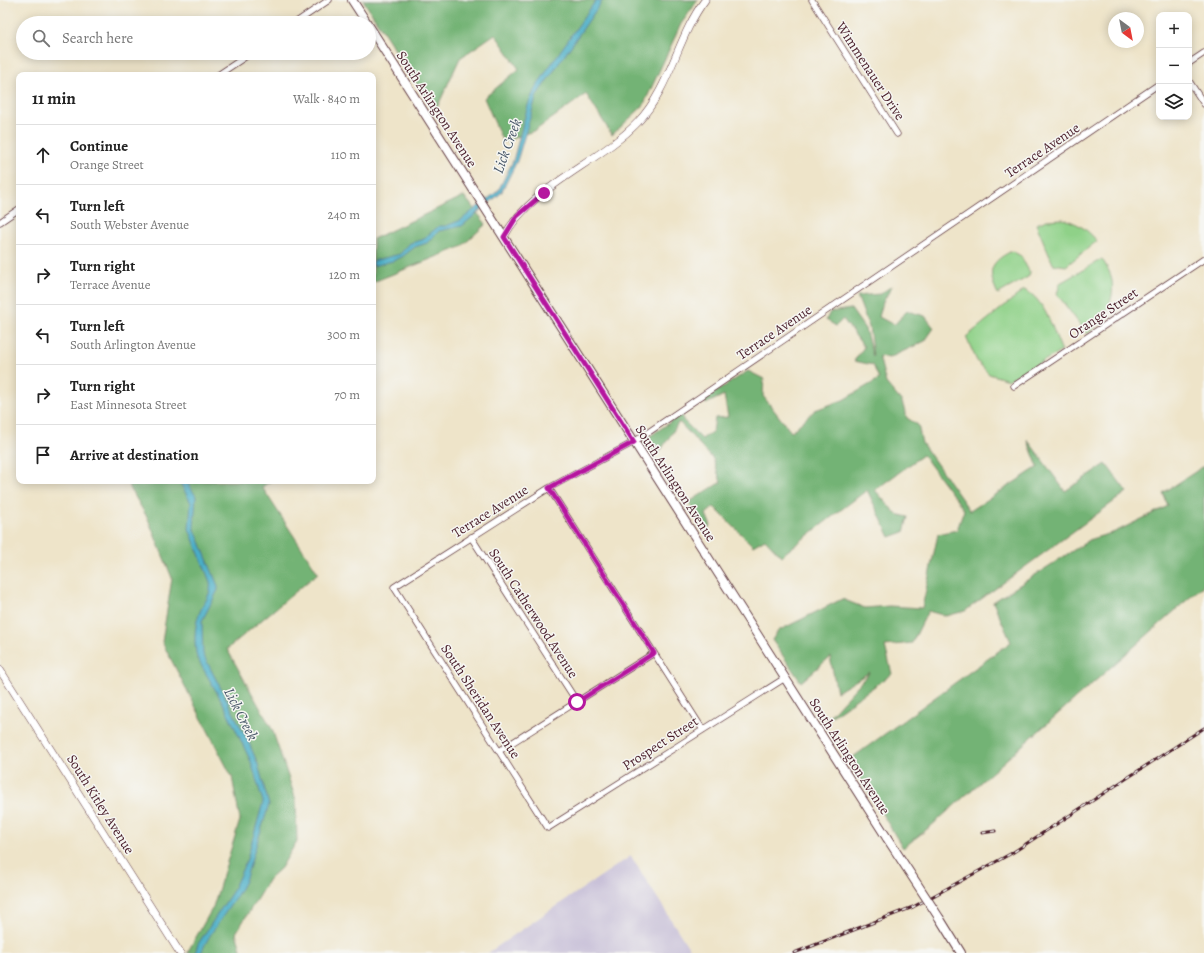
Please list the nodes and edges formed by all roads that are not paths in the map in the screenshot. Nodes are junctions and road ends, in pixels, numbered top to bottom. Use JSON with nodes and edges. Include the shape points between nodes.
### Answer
{"nodes":[{"id":1,"x":329,"y":0,"type":"edge"},
{"id":2,"x":352,"y":0,"type":"edge"},
{"id":3,"x":705,"y":0,"type":"edge"},
{"id":4,"x":812,"y":0,"type":"edge"},
{"id":5,"x":305,"y":16,"type":"edge"},
{"id":6,"x":362,"y":16,"type":"edge"},
{"id":7,"x":376,"y":37,"type":"edge"},
{"id":8,"x":1204,"y":53,"type":"edge"},
{"id":9,"x":240,"y":60,"type":"edge"},
{"id":10,"x":1192,"y":61,"type":"edge"},
{"id":11,"x":222,"y":72,"type":"edge"},
{"id":12,"x":1191,"y":84,"type":"edge"},
{"id":13,"x":1156,"y":86,"type":"edge"},
{"id":14,"x":1204,"y":104,"type":"edge"},
{"id":15,"x":897,"y":134,"type":"dead end"},
{"id":16,"x":16,"y":211,"type":"edge"},
{"id":17,"x":0,"y":222,"type":"edge"},
{"id":18,"x":504,"y":237,"type":"junction"},
{"id":19,"x":1204,"y":260,"type":"edge"},
{"id":20,"x":1014,"y":386,"type":"dead end"},
{"id":21,"x":634,"y":442,"type":"junction"},
{"id":22,"x":549,"y":488,"type":"junction"},
{"id":23,"x":472,"y":537,"type":"junction"},
{"id":24,"x":394,"y":587,"type":"joint"},
{"id":25,"x":654,"y":653,"type":"junction"},
{"id":26,"x":0,"y":670,"type":"edge"},
{"id":27,"x":785,"y":678,"type":"junction"},
{"id":28,"x":577,"y":702,"type":"junction"},
{"id":29,"x":703,"y":730,"type":"junction"},
{"id":30,"x":499,"y":751,"type":"junction"},
{"id":31,"x":548,"y":828,"type":"joint"},
{"id":32,"x":180,"y":953,"type":"edge"},
{"id":33,"x":961,"y":953,"type":"edge"}],
"edges":[{"from":1,"to":5,"type":"street"},
{"from":2,"to":6,"type":"main road"},
{"from":3,"to":18,"type":"street","via":[[693,19],[662,89],[638,122],[621,138],[526,207]]},
{"from":4,"to":15,"type":"street","name":"Wimmenauer Drive"},
{"from":7,"to":18,"type":"main road","name":"South Arlington Avenue"},
{"from":8,"to":10,"type":"street"},
{"from":9,"to":11,"type":"street"},
{"from":12,"to":14,"type":"street"},
{"from":13,"to":21,"type":"street","name":"Terrace Avenue"},
{"from":16,"to":17,"type":"street"},
{"from":18,"to":21,"type":"main road","name":"South Arlington Avenue"},
{"from":19,"to":20,"type":"street","name":"Orange Street"},
{"from":21,"to":22,"type":"street","name":"Terrace Avenue"},
{"from":21,"to":27,"type":"main road","name":"South Arlington Avenue"},
{"from":22,"to":23,"type":"street","name":"Terrace Avenue"},
{"from":22,"to":25,"type":"street"},
{"from":23,"to":24,"type":"street","name":"Terrace Avenue"},
{"from":23,"to":28,"type":"street","name":"South Catherwood Avenue"},
{"from":24,"to":30,"type":"street","name":"South Sheridan Avenue"},
{"from":25,"to":28,"type":"street"},
{"from":25,"to":29,"type":"street"},
{"from":26,"to":32,"type":"street","name":"South Kitley Avenue"},
{"from":27,"to":29,"type":"street","name":"Prospect Street"},
{"from":27,"to":33,"type":"main road","name":"South Arlington Avenue","bridge":true},
{"from":28,"to":30,"type":"street"},
{"from":29,"to":31,"type":"street","name":"Prospect Street"},
{"from":30,"to":31,"type":"street","name":"South Sheridan Avenue"}]}
